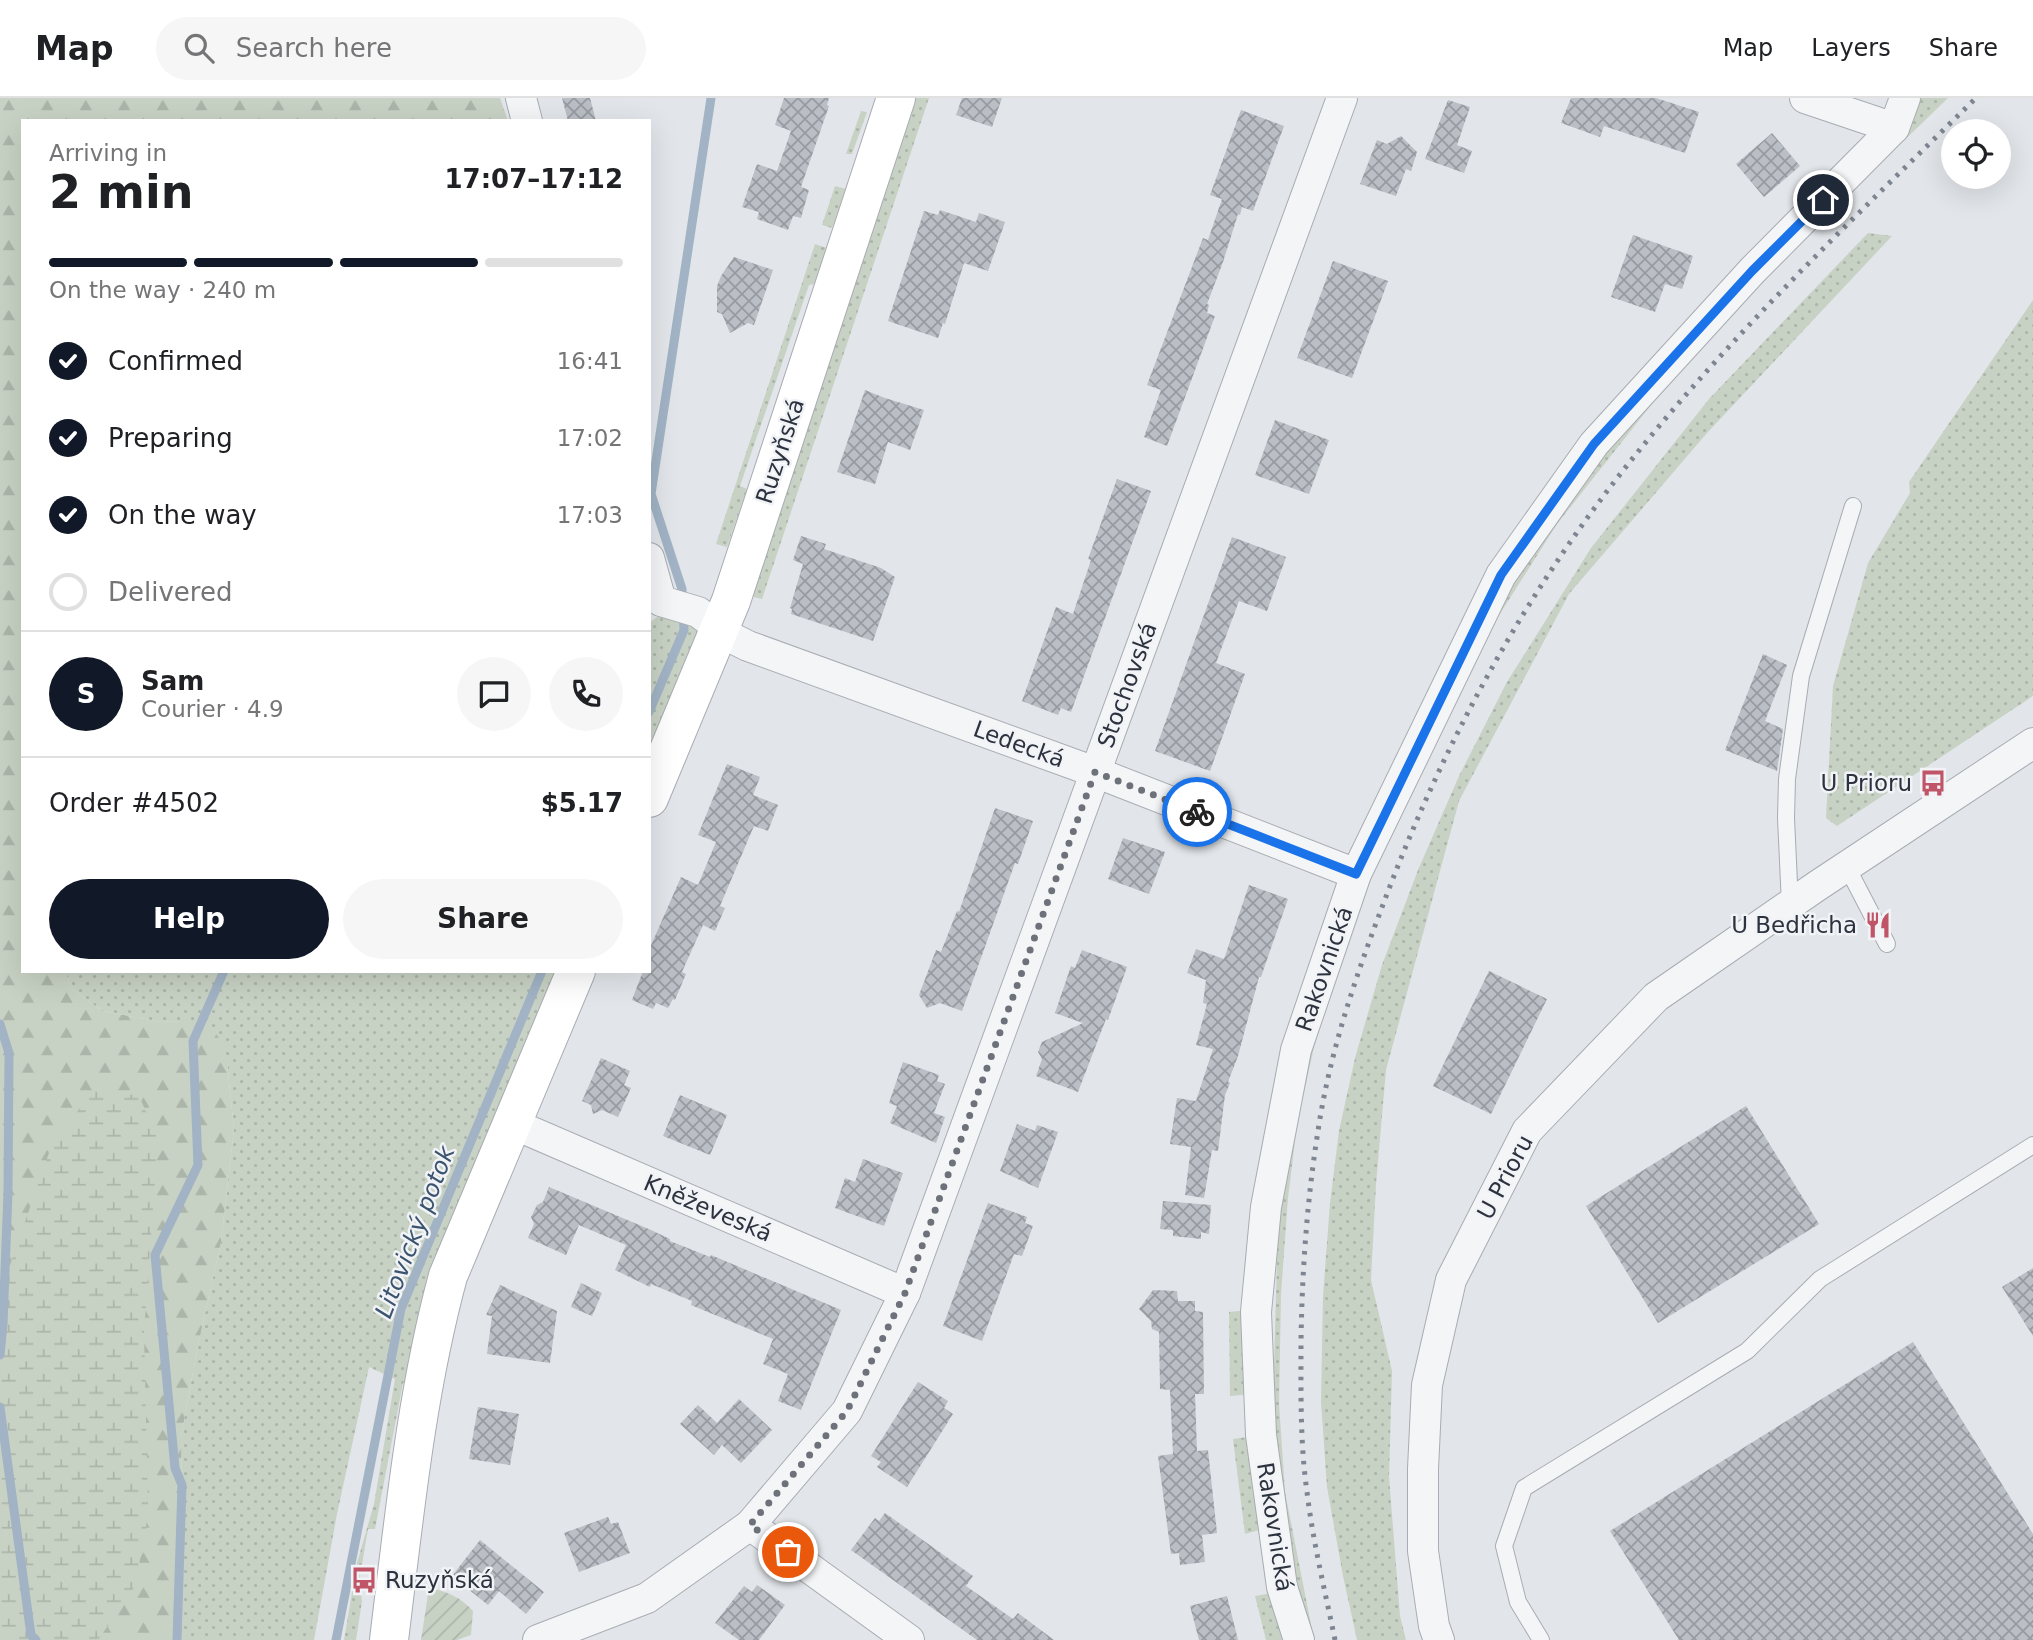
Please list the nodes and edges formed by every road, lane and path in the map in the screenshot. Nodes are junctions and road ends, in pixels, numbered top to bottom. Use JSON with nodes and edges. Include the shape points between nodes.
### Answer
{"nodes":[{"id":1,"x":521,"y":98,"type":"edge"},
{"id":2,"x":896,"y":98,"type":"edge"},
{"id":3,"x":1342,"y":98,"type":"edge"},
{"id":4,"x":1805,"y":98,"type":"edge"},
{"id":5,"x":1905,"y":98,"type":"edge"},
{"id":6,"x":526,"y":119,"type":"edge"},
{"id":7,"x":1895,"y":128,"type":"junction"},
{"id":8,"x":1853,"y":506,"type":"dead end"},
{"id":9,"x":651,"y":565,"type":"edge"},
{"id":10,"x":697,"y":615,"type":"junction"},
{"id":11,"x":2033,"y":743,"type":"edge"},
{"id":12,"x":1095,"y":772,"type":"junction"},
{"id":13,"x":651,"y":790,"type":"edge"},
{"id":14,"x":1847,"y":867,"type":"junction"},
{"id":15,"x":1356,"y":874,"type":"junction"},
{"id":16,"x":1790,"y":905,"type":"junction"},
{"id":17,"x":1888,"y":944,"type":"dead end"},
{"id":18,"x":575,"y":973,"type":"edge"},
{"id":19,"x":511,"y":1123,"type":"junction"},
{"id":20,"x":2033,"y":1145,"type":"edge"},
{"id":21,"x":905,"y":1293,"type":"junction"},
{"id":22,"x":750,"y":1525,"type":"junction"},
{"id":23,"x":390,"y":1640,"type":"edge"},
{"id":24,"x":538,"y":1640,"type":"edge"},
{"id":25,"x":909,"y":1640,"type":"edge"},
{"id":26,"x":1299,"y":1640,"type":"edge"},
{"id":27,"x":1438,"y":1640,"type":"edge"},
{"id":28,"x":1541,"y":1640,"type":"edge"}],
"edges":[{"from":1,"to":6,"type":"street"},
{"from":2,"to":10,"type":"street","name":"Ruzyňská"},
{"from":3,"to":12,"type":"street","name":"Stochovská"},
{"from":4,"to":7,"type":"street"},
{"from":5,"to":7,"type":"street","name":"Rakovnická"},
{"from":7,"to":15,"type":"street","name":"Rakovnická","via":[[1752,271],[1594,444],[1501,575]]},
{"from":8,"to":16,"type":"lane","via":[[1801,676],[1787,779]]},
{"from":9,"to":10,"type":"street","via":[[661,601]]},
{"from":10,"to":12,"type":"street","name":"Ledecká","via":[[748,646]]},
{"from":10,"to":13,"type":"street","name":"Ruzyňská"},
{"from":11,"to":14,"type":"street","name":"U Prioru"},
{"from":12,"to":15,"type":"street","name":"Ledecká","via":[[1187,820]]},
{"from":12,"to":21,"type":"street","name":"Stochovská"},
{"from":14,"to":16,"type":"street","name":"U Prioru"},
{"from":14,"to":17,"type":"lane"},
{"from":15,"to":26,"type":"street","name":"Rakovnická","via":[[1296,1049],[1266,1207],[1256,1312],[1261,1435],[1282,1587]]},
{"from":16,"to":27,"type":"street","name":"U Prioru","via":[[1656,997],[1527,1131],[1451,1280],[1427,1385],[1423,1469],[1423,1551]]},
{"from":18,"to":19,"type":"street"},
{"from":19,"to":21,"type":"street","name":"Kněževeská"},
{"from":19,"to":23,"type":"street","via":[[448,1276],[434,1328]]},
{"from":20,"to":28,"type":"lane","via":[[1820,1279],[1747,1351],[1524,1488],[1504,1546],[1518,1602]]},
{"from":21,"to":22,"type":"street","name":"Stochovská","via":[[847,1411]]},
{"from":22,"to":24,"type":"street","name":"Stochovská","via":[[647,1598]]},
{"from":22,"to":25,"type":"street"}]}
